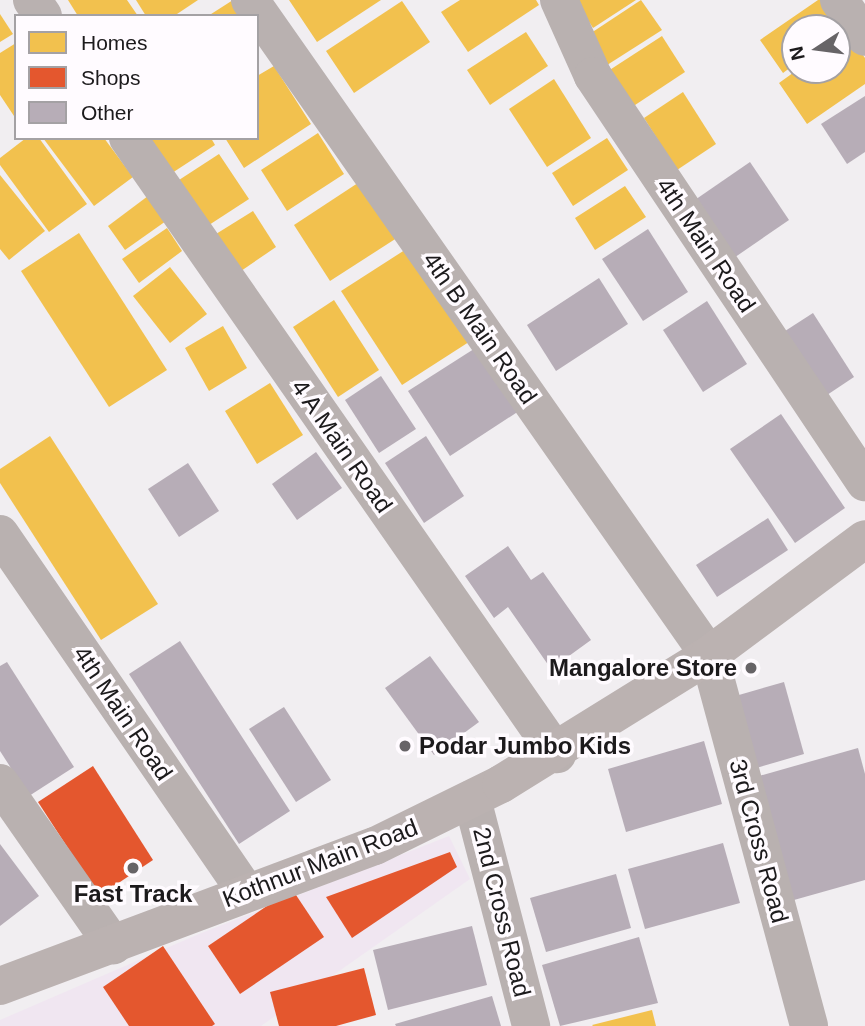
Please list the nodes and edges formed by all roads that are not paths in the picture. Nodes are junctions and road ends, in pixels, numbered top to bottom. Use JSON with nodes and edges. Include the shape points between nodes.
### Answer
{"nodes":[{"id":1,"x":250,"y":0,"type":"edge"},
{"id":2,"x":559,"y":0,"type":"edge"},
{"id":3,"x":839,"y":0,"type":"edge"},
{"id":4,"x":865,"y":37,"type":"edge"},
{"id":5,"x":129,"y":140,"type":"edge"},
{"id":6,"x":865,"y":482,"type":"edge"},
{"id":7,"x":0,"y":534,"type":"edge"},
{"id":8,"x":865,"y":539,"type":"edge"},
{"id":9,"x":709,"y":655,"type":"junction"},
{"id":10,"x":556,"y":754,"type":"junction"},
{"id":11,"x":0,"y":783,"type":"edge"},
{"id":12,"x":472,"y":799,"type":"junction"},
{"id":13,"x":246,"y":892,"type":"junction"},
{"id":14,"x":113,"y":945,"type":"junction"},
{"id":15,"x":0,"y":986,"type":"edge"},
{"id":16,"x":531,"y":1026,"type":"edge"},
{"id":17,"x":808,"y":1026,"type":"edge"}],
"edges":[{"from":1,"to":9,"type":"street","name":"4th B Main Road"},
{"from":2,"to":6,"type":"street","name":"4th Main Road","via":[[593,76]]},
{"from":3,"to":4,"type":"street"},
{"from":5,"to":10,"type":"street","name":"4 A Main Road"},
{"from":7,"to":13,"type":"street","name":"4th Main Road"},
{"from":8,"to":9,"type":"main road","name":"Kothnur Main Road"},
{"from":9,"to":10,"type":"main road","name":"Kothnur Main Road"},
{"from":9,"to":17,"type":"street","name":"3rd Cross Road"},
{"from":10,"to":12,"type":"main road","name":"Kothnur Main Road"},
{"from":11,"to":14,"type":"street"},
{"from":12,"to":13,"type":"main road","name":"Kothnur Main Road","via":[[375,846]]},
{"from":12,"to":16,"type":"street","name":"2nd Cross Road"},
{"from":13,"to":14,"type":"main road","name":"Kothnur Main Road"},
{"from":14,"to":15,"type":"main road","name":"Kothnur Main Road"}]}
